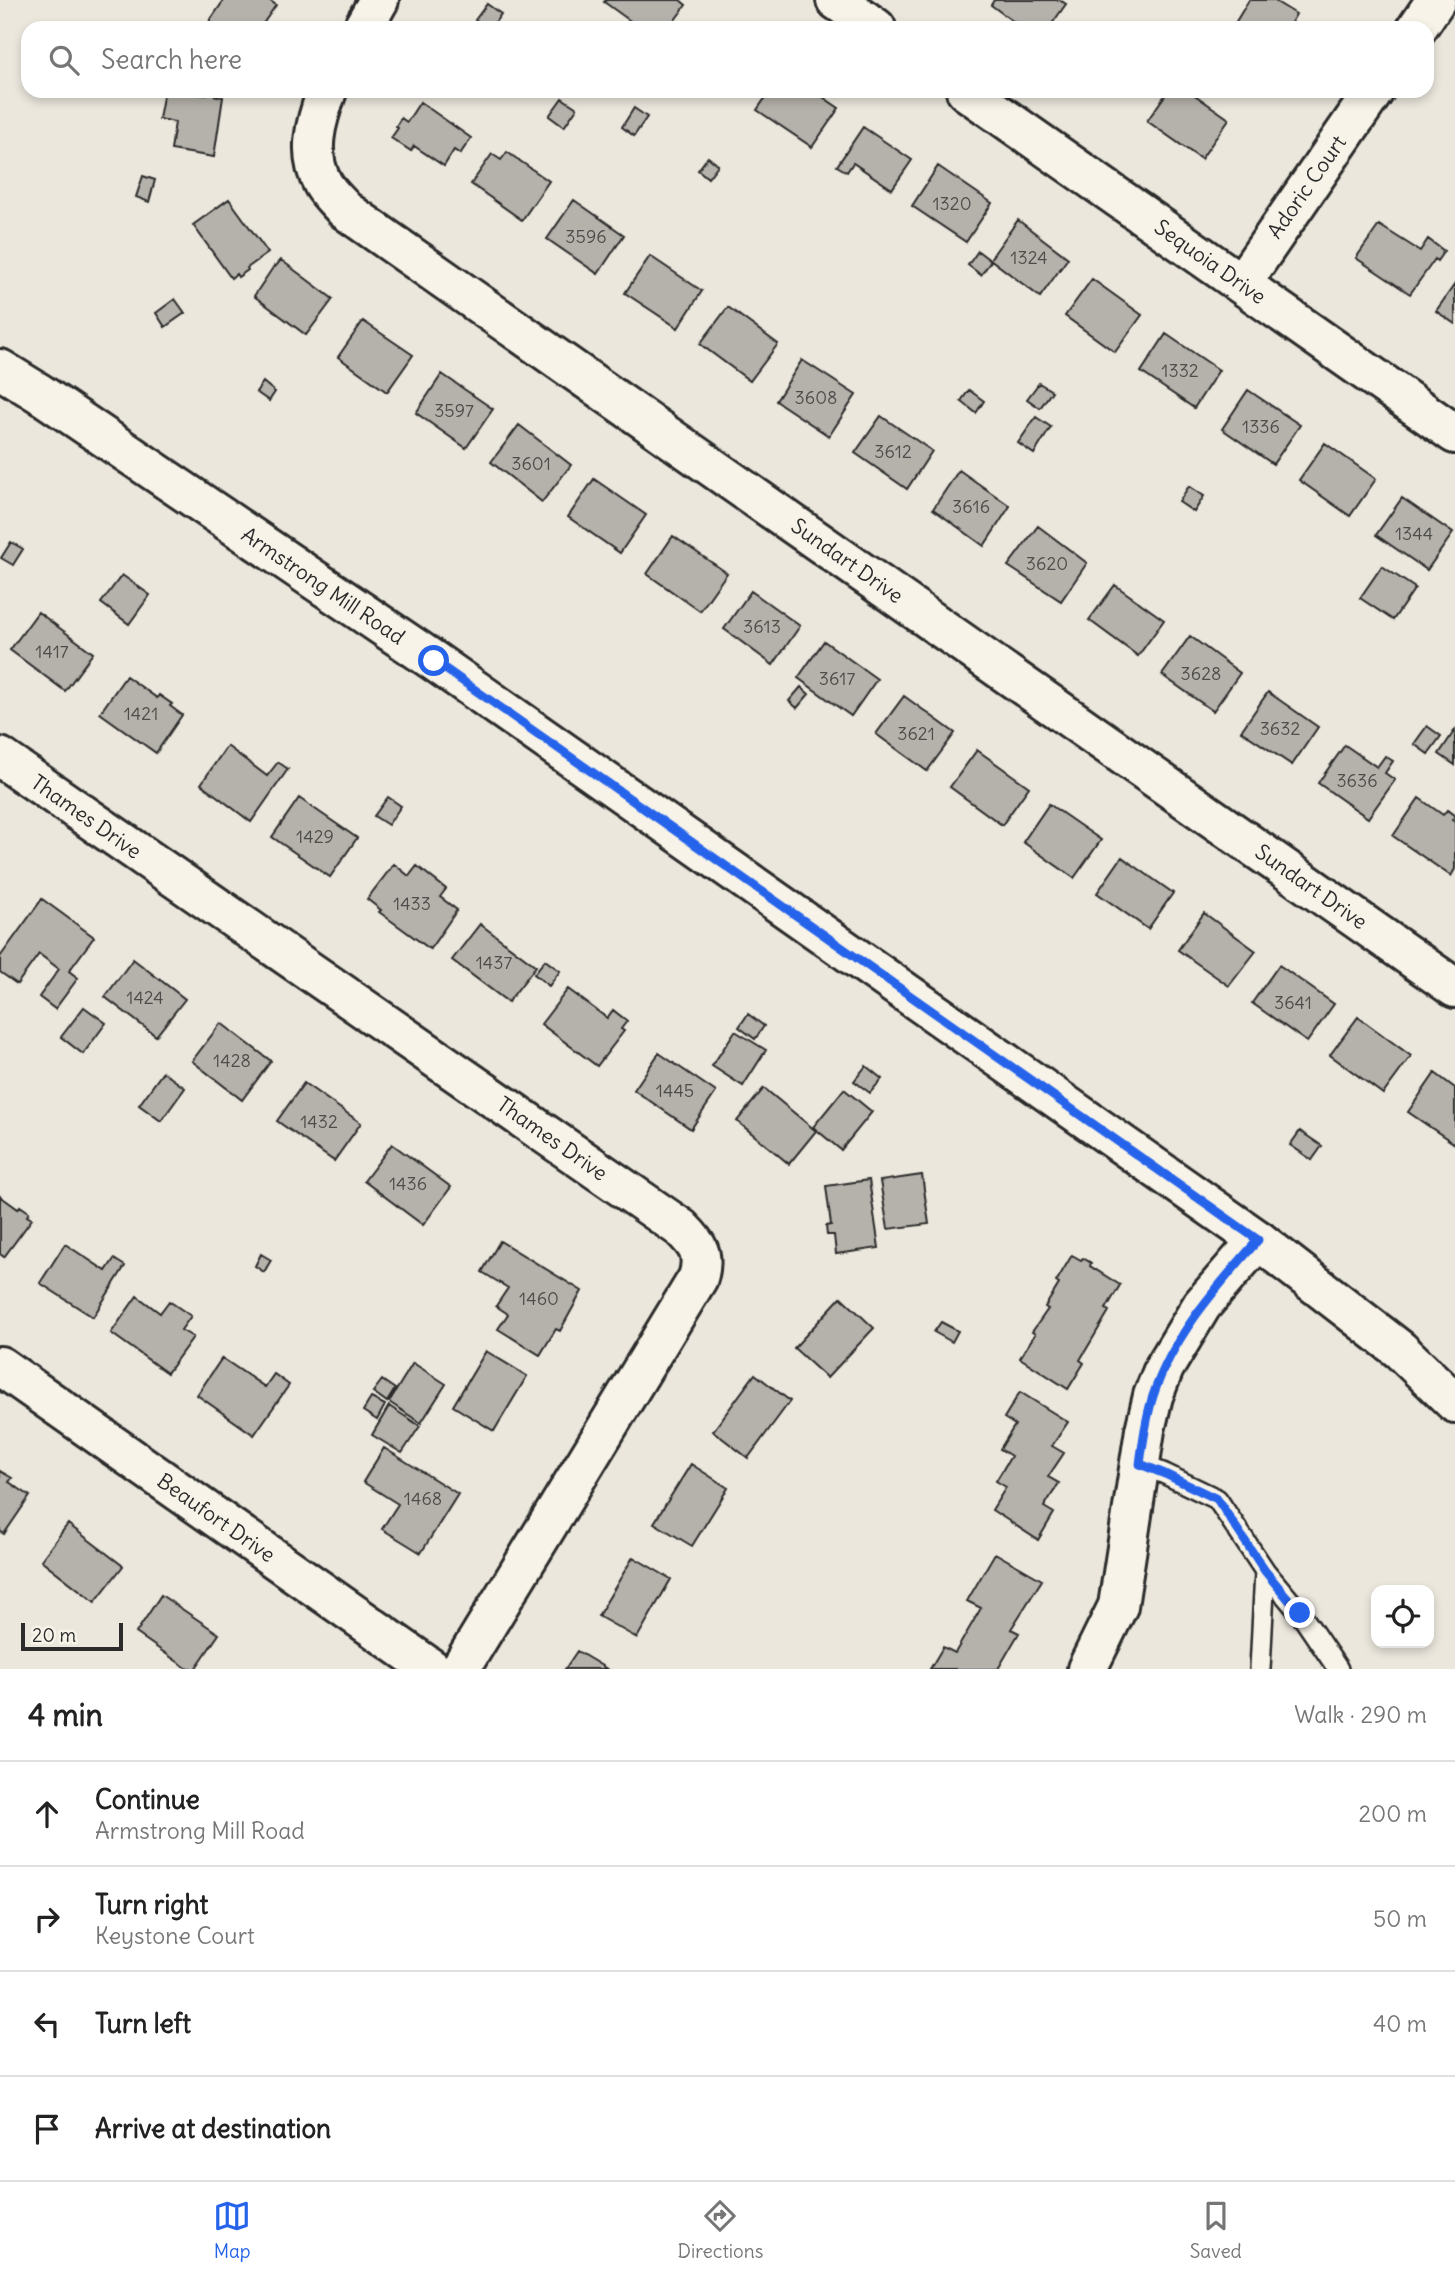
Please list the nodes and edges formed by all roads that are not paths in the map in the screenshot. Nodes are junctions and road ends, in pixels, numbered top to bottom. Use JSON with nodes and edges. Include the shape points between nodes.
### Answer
{"nodes":[{"id":1,"x":379,"y":0,"type":"edge"},
{"id":2,"x":836,"y":0,"type":"edge"},
{"id":3,"x":1436,"y":0,"type":"edge"},
{"id":4,"x":878,"y":17,"type":"edge"},
{"id":5,"x":367,"y":21,"type":"edge"},
{"id":6,"x":1422,"y":21,"type":"edge"},
{"id":7,"x":324,"y":98,"type":"edge"},
{"id":8,"x":976,"y":98,"type":"edge"},
{"id":9,"x":1369,"y":98,"type":"edge"},
{"id":10,"x":1241,"y":284,"type":"junction"},
{"id":11,"x":0,"y":369,"type":"edge"},
{"id":12,"x":1455,"y":434,"type":"edge"},
{"id":13,"x":0,"y":757,"type":"edge"},
{"id":14,"x":1455,"y":988,"type":"edge"},
{"id":15,"x":1258,"y":1240,"type":"junction"},
{"id":16,"x":0,"y":1366,"type":"edge"},
{"id":17,"x":1455,"y":1403,"type":"edge"},
{"id":18,"x":1140,"y":1464,"type":"junction"},
{"id":19,"x":1265,"y":1571,"type":"junction"},
{"id":20,"x":432,"y":1669,"type":"edge"},
{"id":21,"x":460,"y":1669,"type":"edge"},
{"id":22,"x":1087,"y":1669,"type":"edge"},
{"id":23,"x":1260,"y":1669,"type":"edge"},
{"id":24,"x":1339,"y":1669,"type":"edge"}],
"edges":[{"from":1,"to":5,"type":"street"},
{"from":2,"to":4,"type":"street"},
{"from":3,"to":6,"type":"street"},
{"from":7,"to":14,"type":"street","name":"Sundart Drive","via":[[314,140],[315,166],[324,186],[345,210]]},
{"from":8,"to":10,"type":"street","name":"Sequoia Drive"},
{"from":9,"to":10,"type":"street","name":"Adoric Court"},
{"from":10,"to":12,"type":"street","name":"Sequoia Drive"},
{"from":11,"to":15,"type":"street","name":"Armstrong Mill Road","via":[[434,661]]},
{"from":13,"to":21,"type":"street","name":"Thames Drive","via":[[695,1242],[700,1254],[698,1278]]},
{"from":15,"to":17,"type":"street","name":"Armstrong Mill Road","via":[[1400,1350]]},
{"from":15,"to":18,"type":"street","via":[[1202,1305],[1164,1368],[1153,1395]]},
{"from":16,"to":20,"type":"street","name":"Beaufort Drive"},
{"from":18,"to":19,"type":"lane","via":[[1217,1499]]},
{"from":18,"to":22,"type":"street","via":[[1118,1606]]},
{"from":19,"to":23,"type":"lane"},
{"from":19,"to":24,"type":"lane"}]}
